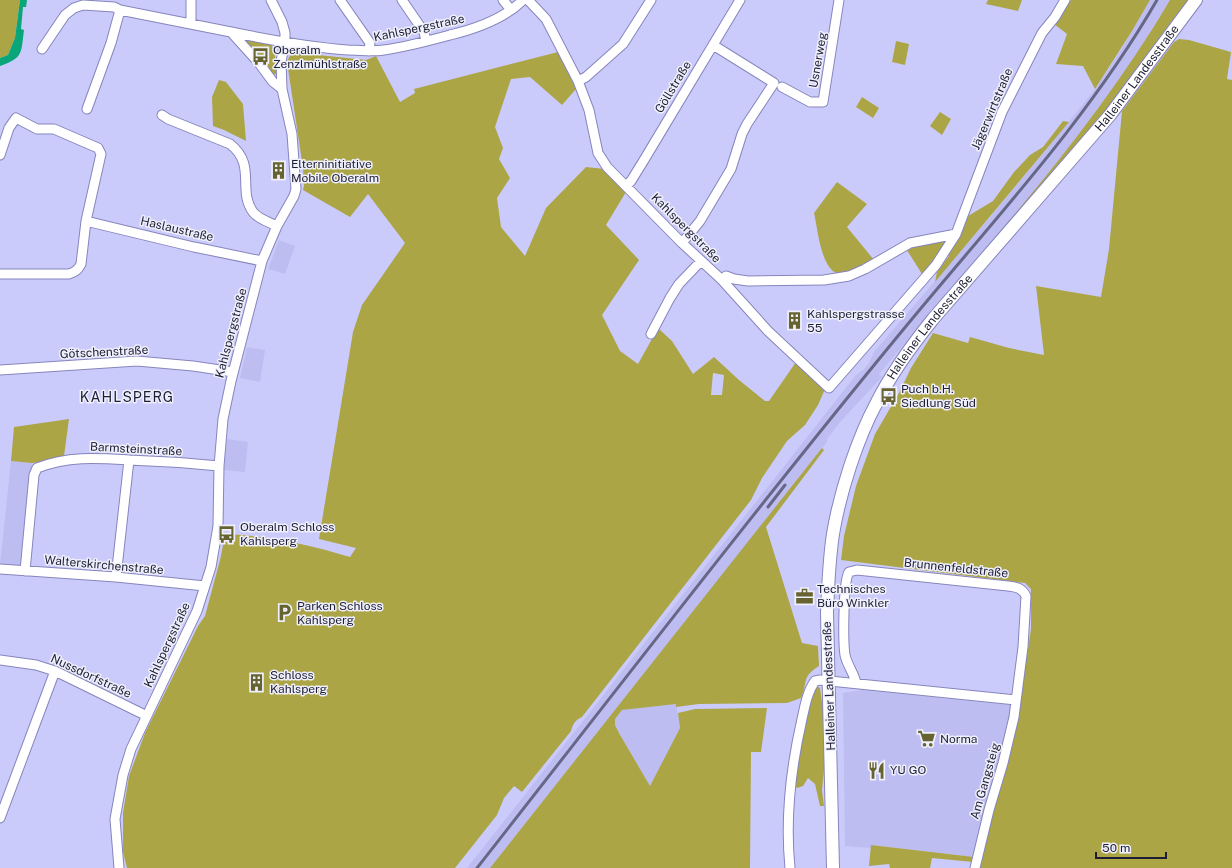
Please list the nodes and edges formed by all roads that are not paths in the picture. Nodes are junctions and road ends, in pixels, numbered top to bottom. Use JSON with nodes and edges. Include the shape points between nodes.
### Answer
{"nodes":[{"id":1,"x":191,"y":0,"type":"edge"},
{"id":2,"x":271,"y":0,"type":"edge"},
{"id":3,"x":340,"y":0,"type":"edge"},
{"id":4,"x":402,"y":0,"type":"edge"},
{"id":5,"x":503,"y":0,"type":"edge"},
{"id":6,"x":523,"y":0,"type":"edge"},
{"id":7,"x":528,"y":0,"type":"edge"},
{"id":8,"x":651,"y":0,"type":"edge"},
{"id":9,"x":740,"y":0,"type":"edge"},
{"id":10,"x":839,"y":0,"type":"edge"},
{"id":11,"x":1065,"y":0,"type":"edge"},
{"id":12,"x":1196,"y":0,"type":"edge"},
{"id":13,"x":116,"y":6,"type":"edge"},
{"id":14,"x":511,"y":10,"type":"junction"},
{"id":15,"x":191,"y":24,"type":"junction"},
{"id":16,"x":231,"y":32,"type":"junction"},
{"id":17,"x":426,"y":41,"type":"junction"},
{"id":18,"x":285,"y":43,"type":"junction"},
{"id":19,"x":713,"y":45,"type":"junction"},
{"id":20,"x":42,"y":49,"type":"dead end"},
{"id":21,"x":369,"y":51,"type":"junction"},
{"id":22,"x":578,"y":81,"type":"junction"},
{"id":23,"x":782,"y":87,"type":"dead end"},
{"id":24,"x":282,"y":89,"type":"junction"},
{"id":25,"x":87,"y":109,"type":"dead end"},
{"id":26,"x":162,"y":115,"type":"dead end"},
{"id":27,"x":0,"y":155,"type":"edge"},
{"id":28,"x":626,"y":186,"type":"junction"},
{"id":29,"x":86,"y":221,"type":"junction"},
{"id":30,"x":277,"y":226,"type":"junction"},
{"id":31,"x":956,"y":234,"type":"junction"},
{"id":32,"x":682,"y":243,"type":"junction"},
{"id":33,"x":262,"y":261,"type":"junction"},
{"id":34,"x":701,"y":261,"type":"junction"},
{"id":35,"x":0,"y":274,"type":"edge"},
{"id":36,"x":722,"y":280,"type":"junction"},
{"id":37,"x":650,"y":334,"type":"dead end"},
{"id":38,"x":0,"y":370,"type":"edge"},
{"id":39,"x":233,"y":372,"type":"junction"},
{"id":40,"x":829,"y":388,"type":"joint"},
{"id":41,"x":129,"y":460,"type":"junction"},
{"id":42,"x":219,"y":466,"type":"junction"},
{"id":43,"x":0,"y":569,"type":"edge"},
{"id":44,"x":25,"y":571,"type":"junction"},
{"id":45,"x":116,"y":577,"type":"junction"},
{"id":46,"x":205,"y":586,"type":"junction"},
{"id":47,"x":0,"y":660,"type":"edge"},
{"id":48,"x":55,"y":672,"type":"junction"},
{"id":49,"x":828,"y":682,"type":"junction"},
{"id":50,"x":856,"y":684,"type":"junction"},
{"id":51,"x":1016,"y":700,"type":"junction"},
{"id":52,"x":147,"y":716,"type":"junction"},
{"id":53,"x":0,"y":818,"type":"edge"},
{"id":54,"x":119,"y":868,"type":"edge"},
{"id":55,"x":790,"y":868,"type":"edge"},
{"id":56,"x":833,"y":868,"type":"edge"},
{"id":57,"x":974,"y":868,"type":"edge"}],
"edges":[{"from":1,"to":15,"type":"street"},
{"from":2,"to":18,"type":"street","via":[[282,22]]},
{"from":3,"to":21,"type":"street","via":[[370,43]]},
{"from":4,"to":17,"type":"street","via":[[424,32]]},
{"from":5,"to":14,"type":"street"},
{"from":6,"to":14,"type":"street","name":"Kahlspergstraße"},
{"from":7,"to":22,"type":"street","name":"Kahlspergstraße","via":[[546,19]]},
{"from":8,"to":22,"type":"street","via":[[623,44]]},
{"from":9,"to":19,"type":"street","name":"Göllstraße"},
{"from":10,"to":23,"type":"street","name":"Usnerweg","via":[[823,102],[810,102]]},
{"from":11,"to":31,"type":"street","name":"Jägerwirtstraße","via":[[1042,33],[1002,112]]},
{"from":12,"to":49,"type":"main road","name":"Halleiner Landesstraße","via":[[1110,115],[922,334],[876,402],[846,481],[833,534],[826,613]]},
{"from":13,"to":15,"type":"street"},
{"from":13,"to":20,"type":"street","via":[[83,5],[74,8],[65,15]]},
{"from":13,"to":25,"type":"street","via":[[111,43]]},
{"from":14,"to":17,"type":"street","name":"Kahlspergstraße","via":[[469,30]]},
{"from":15,"to":16,"type":"street"},
{"from":16,"to":18,"type":"street"},
{"from":16,"to":24,"type":"street","via":[[273,82]]},
{"from":17,"to":21,"type":"street","name":"Kahlspergstraße"},
{"from":18,"to":21,"type":"street","name":"Kahlspergstraße"},
{"from":18,"to":24,"type":"street","name":"Kahlspergstraße","via":[[281,61]]},
{"from":19,"to":28,"type":"street","name":"Göllstraße"},
{"from":19,"to":32,"type":"street","via":[[774,83],[742,134],[731,169],[700,221]]},
{"from":22,"to":28,"type":"street","name":"Kahlspergstraße","via":[[589,110],[598,153],[607,167]]},
{"from":24,"to":30,"type":"street","name":"Kahlspergstraße","via":[[292,134],[296,189]]},
{"from":26,"to":30,"type":"street","via":[[230,144],[239,151],[245,164],[248,201],[253,213]]},
{"from":27,"to":29,"type":"street","via":[[9,128],[16,118],[37,129],[54,129],[98,148],[101,154]]},
{"from":28,"to":32,"type":"street","name":"Kahlspergstraße"},
{"from":29,"to":33,"type":"street","name":"Haslaustraße"},
{"from":29,"to":35,"type":"street","via":[[81,264],[74,272]]},
{"from":30,"to":33,"type":"street","name":"Kahlspergstraße"},
{"from":31,"to":36,"type":"street","via":[[910,244],[849,276],[824,280],[748,281],[726,276]]},
{"from":31,"to":40,"type":"street","name":"Jägerwirtstraße","via":[[936,265]]},
{"from":32,"to":34,"type":"street","name":"Kahlspergstraße"},
{"from":33,"to":39,"type":"street","name":"Kahlspergstraße"},
{"from":34,"to":36,"type":"street","name":"Kahlspergstraße"},
{"from":34,"to":37,"type":"street","via":[[679,284]]},
{"from":36,"to":40,"type":"street","name":"Kahlspergstraße","via":[[768,331]]},
{"from":38,"to":39,"type":"street","name":"Götschenstraße","via":[[133,361]]},
{"from":39,"to":42,"type":"street","name":"Kahlspergstraße","via":[[223,419]]},
{"from":41,"to":42,"type":"street","name":"Barmsteinstraße"},
{"from":41,"to":44,"type":"street","name":"Barmsteinstraße","via":[[90,458],[37,468],[34,475]]},
{"from":41,"to":45,"type":"street"},
{"from":42,"to":46,"type":"street","name":"Kahlspergstraße","via":[[218,526]]},
{"from":43,"to":44,"type":"street","name":"Walterskirchenstraße"},
{"from":44,"to":45,"type":"street","name":"Walterskirchenstraße"},
{"from":45,"to":46,"type":"street","name":"Walterskirchenstraße"},
{"from":46,"to":52,"type":"street","name":"Kahlspergstraße","via":[[197,612]]},
{"from":47,"to":48,"type":"street","name":"Nussdorfstraße","via":[[36,665]]},
{"from":48,"to":52,"type":"street","name":"Nussdorfstraße"},
{"from":48,"to":53,"type":"street"},
{"from":49,"to":50,"type":"street"},
{"from":49,"to":55,"type":"street","via":[[815,681],[812,684],[800,727],[790,793]]},
{"from":49,"to":56,"type":"main road","name":"Halleiner Landesstraße"},
{"from":50,"to":51,"type":"street"},
{"from":50,"to":51,"type":"street","name":"Brunnenfeldstraße","via":[[846,656],[844,630],[848,574],[857,570],[1008,586],[1021,590],[1026,596]]},
{"from":51,"to":57,"type":"street","name":"Am Gangsteig","via":[[1009,740]]},
{"from":52,"to":54,"type":"street","name":"Kahlspergstraße","via":[[125,768],[115,818]]}]}
